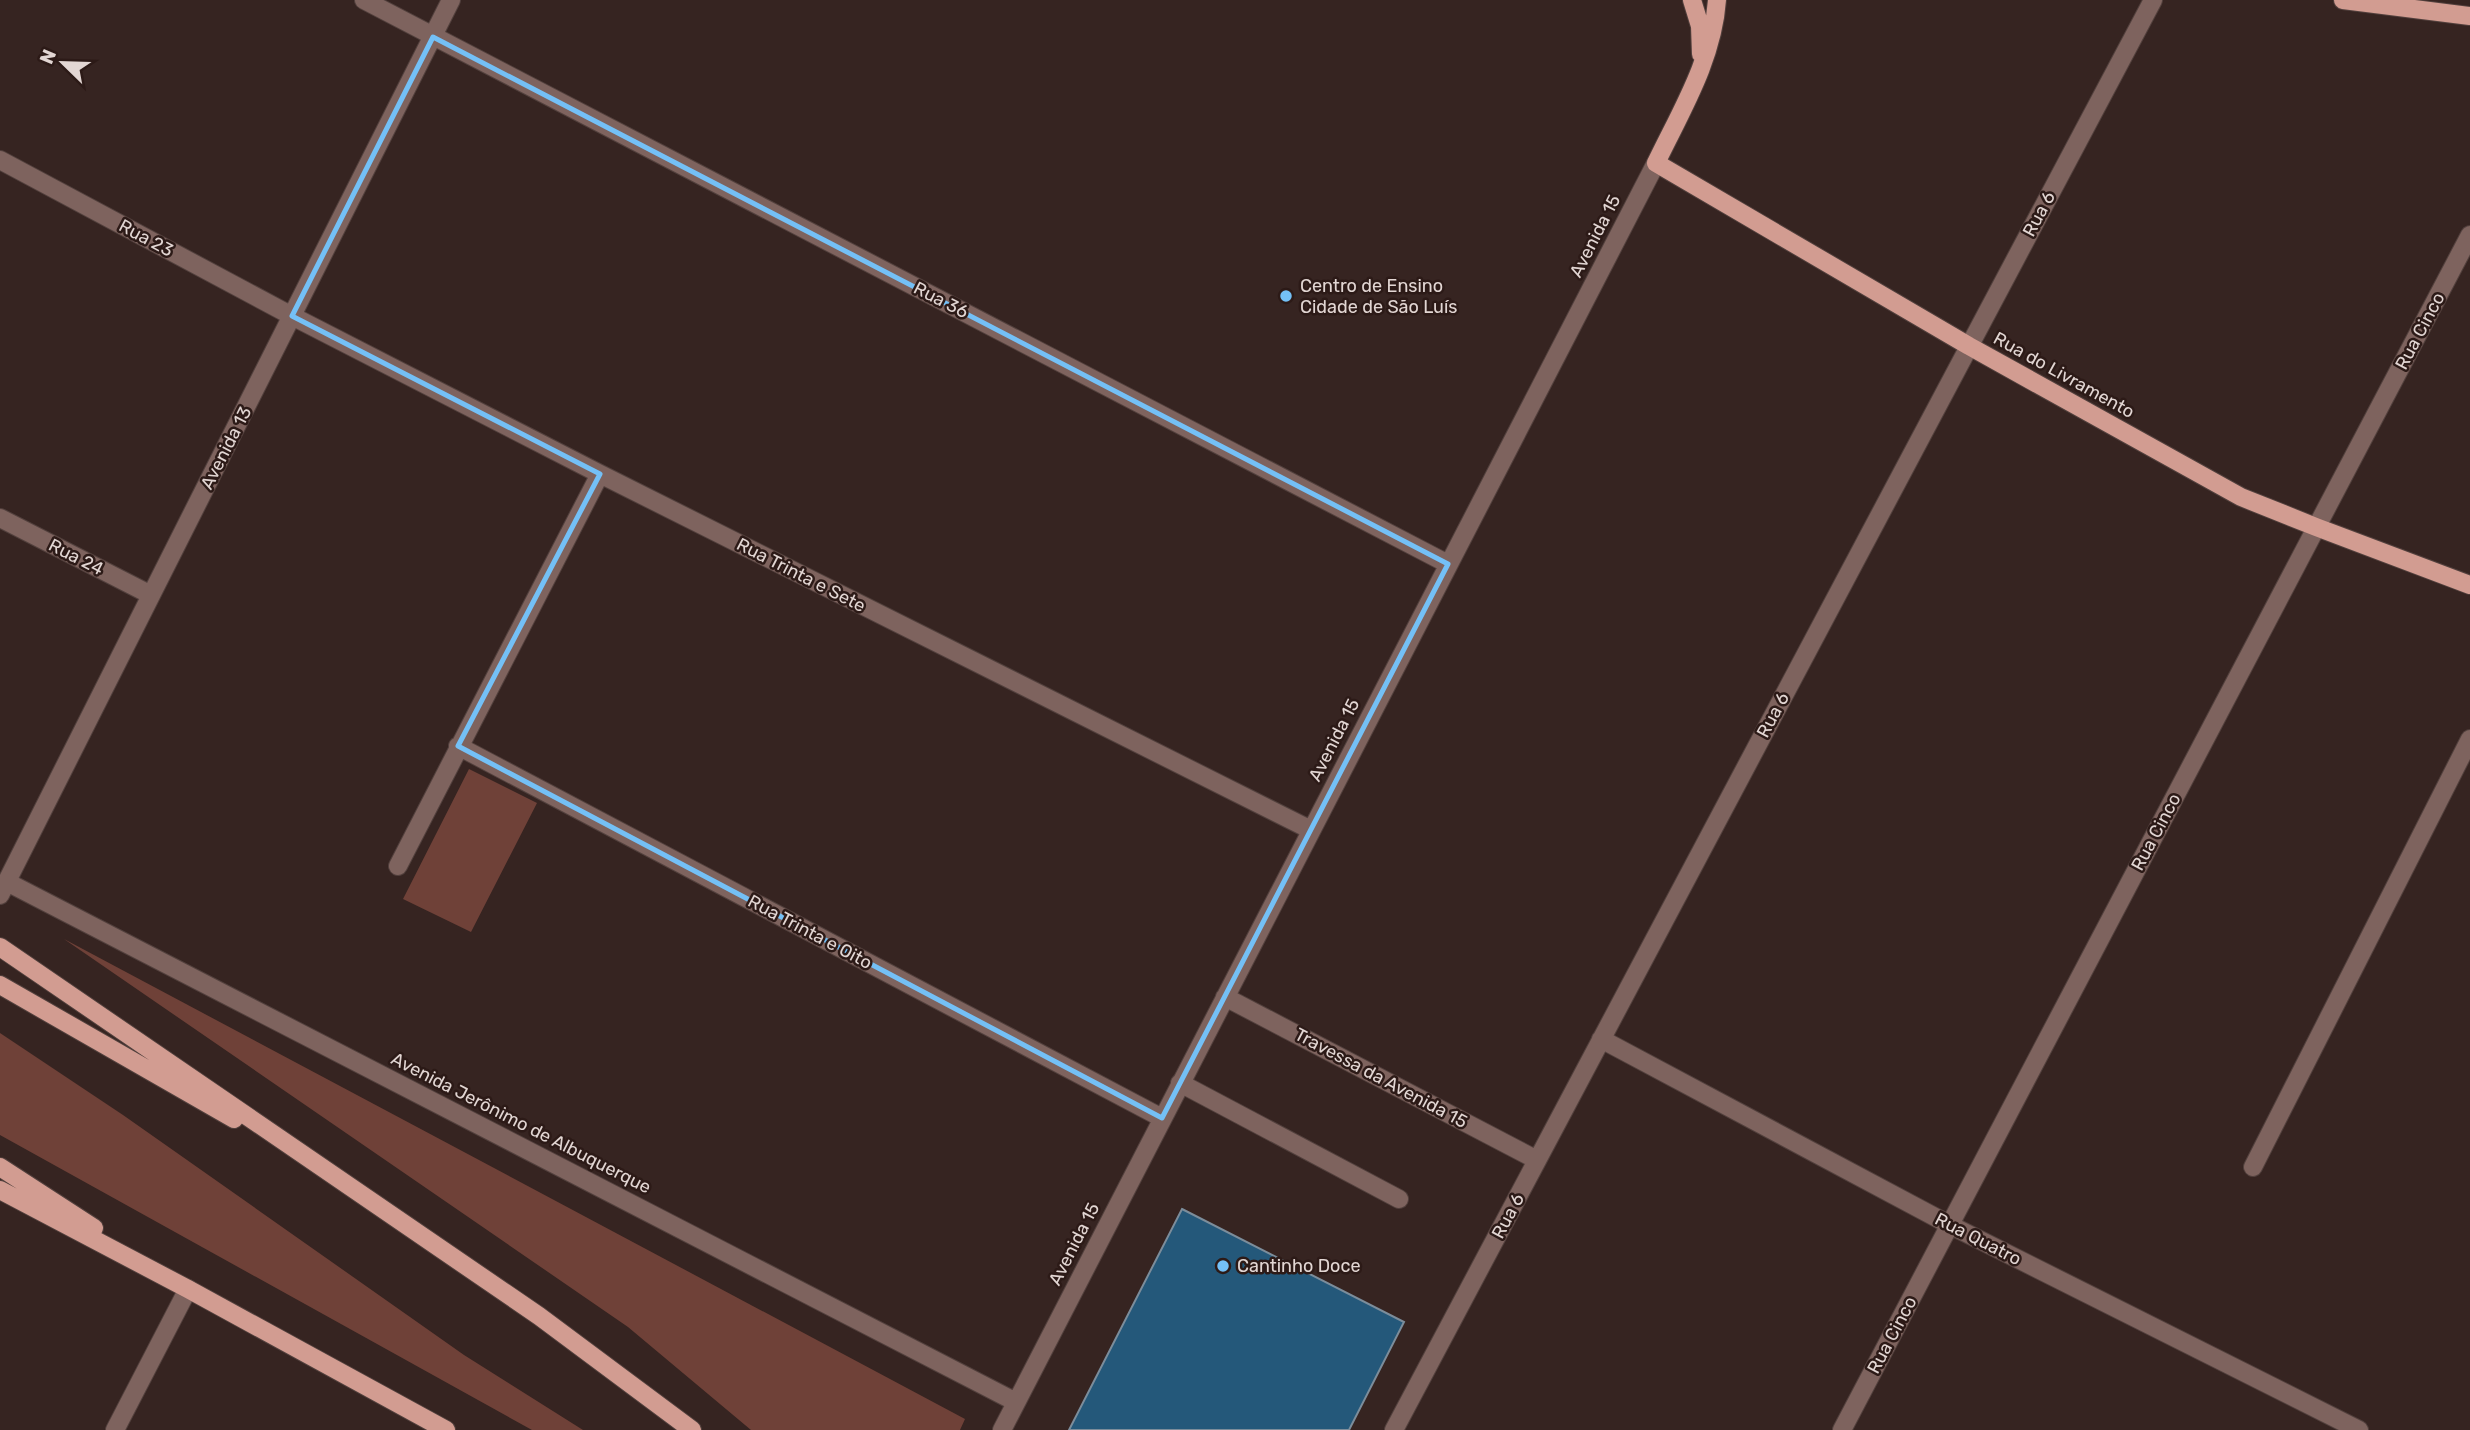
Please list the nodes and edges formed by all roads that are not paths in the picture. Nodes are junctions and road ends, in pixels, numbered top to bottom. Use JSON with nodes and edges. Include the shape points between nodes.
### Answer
{"nodes":[{"id":1,"x":364,"y":0,"type":"edge"},
{"id":2,"x":451,"y":0,"type":"edge"},
{"id":3,"x":1692,"y":0,"type":"edge"},
{"id":4,"x":1717,"y":0,"type":"edge"},
{"id":5,"x":2153,"y":0,"type":"edge"},
{"id":6,"x":2343,"y":0,"type":"edge"},
{"id":7,"x":2470,"y":16,"type":"edge"},
{"id":8,"x":433,"y":37,"type":"junction"},
{"id":9,"x":1702,"y":68,"type":"junction"},
{"id":10,"x":0,"y":160,"type":"edge"},
{"id":11,"x":1656,"y":163,"type":"junction"},
{"id":12,"x":2470,"y":235,"type":"edge"},
{"id":13,"x":292,"y":316,"type":"junction"},
{"id":14,"x":1969,"y":346,"type":"junction"},
{"id":15,"x":600,"y":474,"type":"junction"},
{"id":16,"x":0,"y":518,"type":"edge"},
{"id":17,"x":2316,"y":527,"type":"junction"},
{"id":18,"x":1448,"y":564,"type":"junction"},
{"id":19,"x":2470,"y":586,"type":"edge"},
{"id":20,"x":151,"y":595,"type":"junction"},
{"id":21,"x":2470,"y":739,"type":"edge"},
{"id":22,"x":458,"y":746,"type":"junction"},
{"id":23,"x":1311,"y":831,"type":"junction"},
{"id":24,"x":398,"y":866,"type":"dead end"},
{"id":25,"x":4,"y":888,"type":"edge"},
{"id":26,"x":0,"y":947,"type":"edge"},
{"id":27,"x":0,"y":985,"type":"edge"},
{"id":28,"x":1225,"y":997,"type":"junction"},
{"id":29,"x":1601,"y":1040,"type":"junction"},
{"id":30,"x":1180,"y":1083,"type":"junction"},
{"id":31,"x":1163,"y":1118,"type":"junction"},
{"id":32,"x":1537,"y":1160,"type":"junction"},
{"id":33,"x":0,"y":1167,"type":"edge"},
{"id":34,"x":2253,"y":1167,"type":"dead end"},
{"id":35,"x":355,"y":1189,"type":"junction"},
{"id":36,"x":0,"y":1190,"type":"edge"},
{"id":37,"x":1399,"y":1199,"type":"dead end"},
{"id":38,"x":1950,"y":1225,"type":"junction"},
{"id":39,"x":188,"y":1289,"type":"junction"},
{"id":40,"x":1016,"y":1402,"type":"junction"},
{"id":41,"x":115,"y":1430,"type":"edge"},
{"id":42,"x":446,"y":1430,"type":"edge"},
{"id":43,"x":692,"y":1430,"type":"edge"},
{"id":44,"x":1002,"y":1430,"type":"edge"},
{"id":45,"x":1394,"y":1430,"type":"edge"},
{"id":46,"x":1842,"y":1430,"type":"edge"},
{"id":47,"x":2359,"y":1430,"type":"edge"}],
"edges":[{"from":1,"to":8,"type":"street","name":"Rua 36"},
{"from":2,"to":8,"type":"street","name":"Avenida 13"},
{"from":3,"to":9,"type":"main road","name":"Avenida 15","via":[[1700,26]]},
{"from":4,"to":9,"type":"main road","name":"Avenida 15"},
{"from":5,"to":14,"type":"street","name":"Rua 6"},
{"from":6,"to":7,"type":"main road"},
{"from":8,"to":13,"type":"street","name":"Avenida 13"},
{"from":8,"to":18,"type":"street","name":"Rua 36"},
{"from":9,"to":11,"type":"main road","name":"Avenida 15"},
{"from":10,"to":13,"type":"street","name":"Rua 23"},
{"from":11,"to":14,"type":"main road","name":"Rua do Livramento"},
{"from":11,"to":18,"type":"street","name":"Avenida 15"},
{"from":12,"to":17,"type":"street","name":"Rua Cinco"},
{"from":13,"to":15,"type":"street","name":"Rua Trinta e Sete"},
{"from":13,"to":20,"type":"street","name":"Avenida 13"},
{"from":14,"to":17,"type":"main road","name":"Rua do Livramento","via":[[2241,497]]},
{"from":14,"to":29,"type":"street","name":"Rua 6"},
{"from":15,"to":22,"type":"street"},
{"from":15,"to":23,"type":"street","name":"Rua Trinta e Sete"},
{"from":16,"to":20,"type":"street","name":"Rua 24"},
{"from":17,"to":19,"type":"main road","name":"Rua do Livramento"},
{"from":17,"to":38,"type":"street","name":"Rua Cinco"},
{"from":18,"to":23,"type":"street","name":"Avenida 15"},
{"from":20,"to":25,"type":"street","name":"Avenida 13"},
{"from":21,"to":34,"type":"street"},
{"from":22,"to":24,"type":"street"},
{"from":22,"to":31,"type":"street","name":"Rua Trinta e Oito"},
{"from":23,"to":28,"type":"street","name":"Avenida 15"},
{"from":25,"to":40,"type":"street","name":"Avenida Jerônimo de Albuquerque"},
{"from":26,"to":35,"type":"main road"},
{"from":27,"to":35,"type":"main road"},
{"from":28,"to":30,"type":"street","name":"Avenida 15"},
{"from":28,"to":32,"type":"street","name":"Travessa da Avenida 15"},
{"from":29,"to":32,"type":"street","name":"Rua 6"},
{"from":29,"to":38,"type":"street","name":"Rua Quatro"},
{"from":30,"to":31,"type":"street","name":"Avenida 15"},
{"from":30,"to":37,"type":"street"},
{"from":31,"to":40,"type":"street","name":"Avenida 15"},
{"from":32,"to":45,"type":"street","name":"Rua 6"},
{"from":33,"to":39,"type":"main road"},
{"from":35,"to":43,"type":"main road"},
{"from":36,"to":39,"type":"main road"},
{"from":38,"to":46,"type":"street","name":"Rua Cinco"},
{"from":38,"to":47,"type":"street","name":"Rua Quatro"},
{"from":39,"to":41,"type":"street"},
{"from":39,"to":42,"type":"main road"},
{"from":40,"to":44,"type":"street","name":"Avenida 15"}]}
